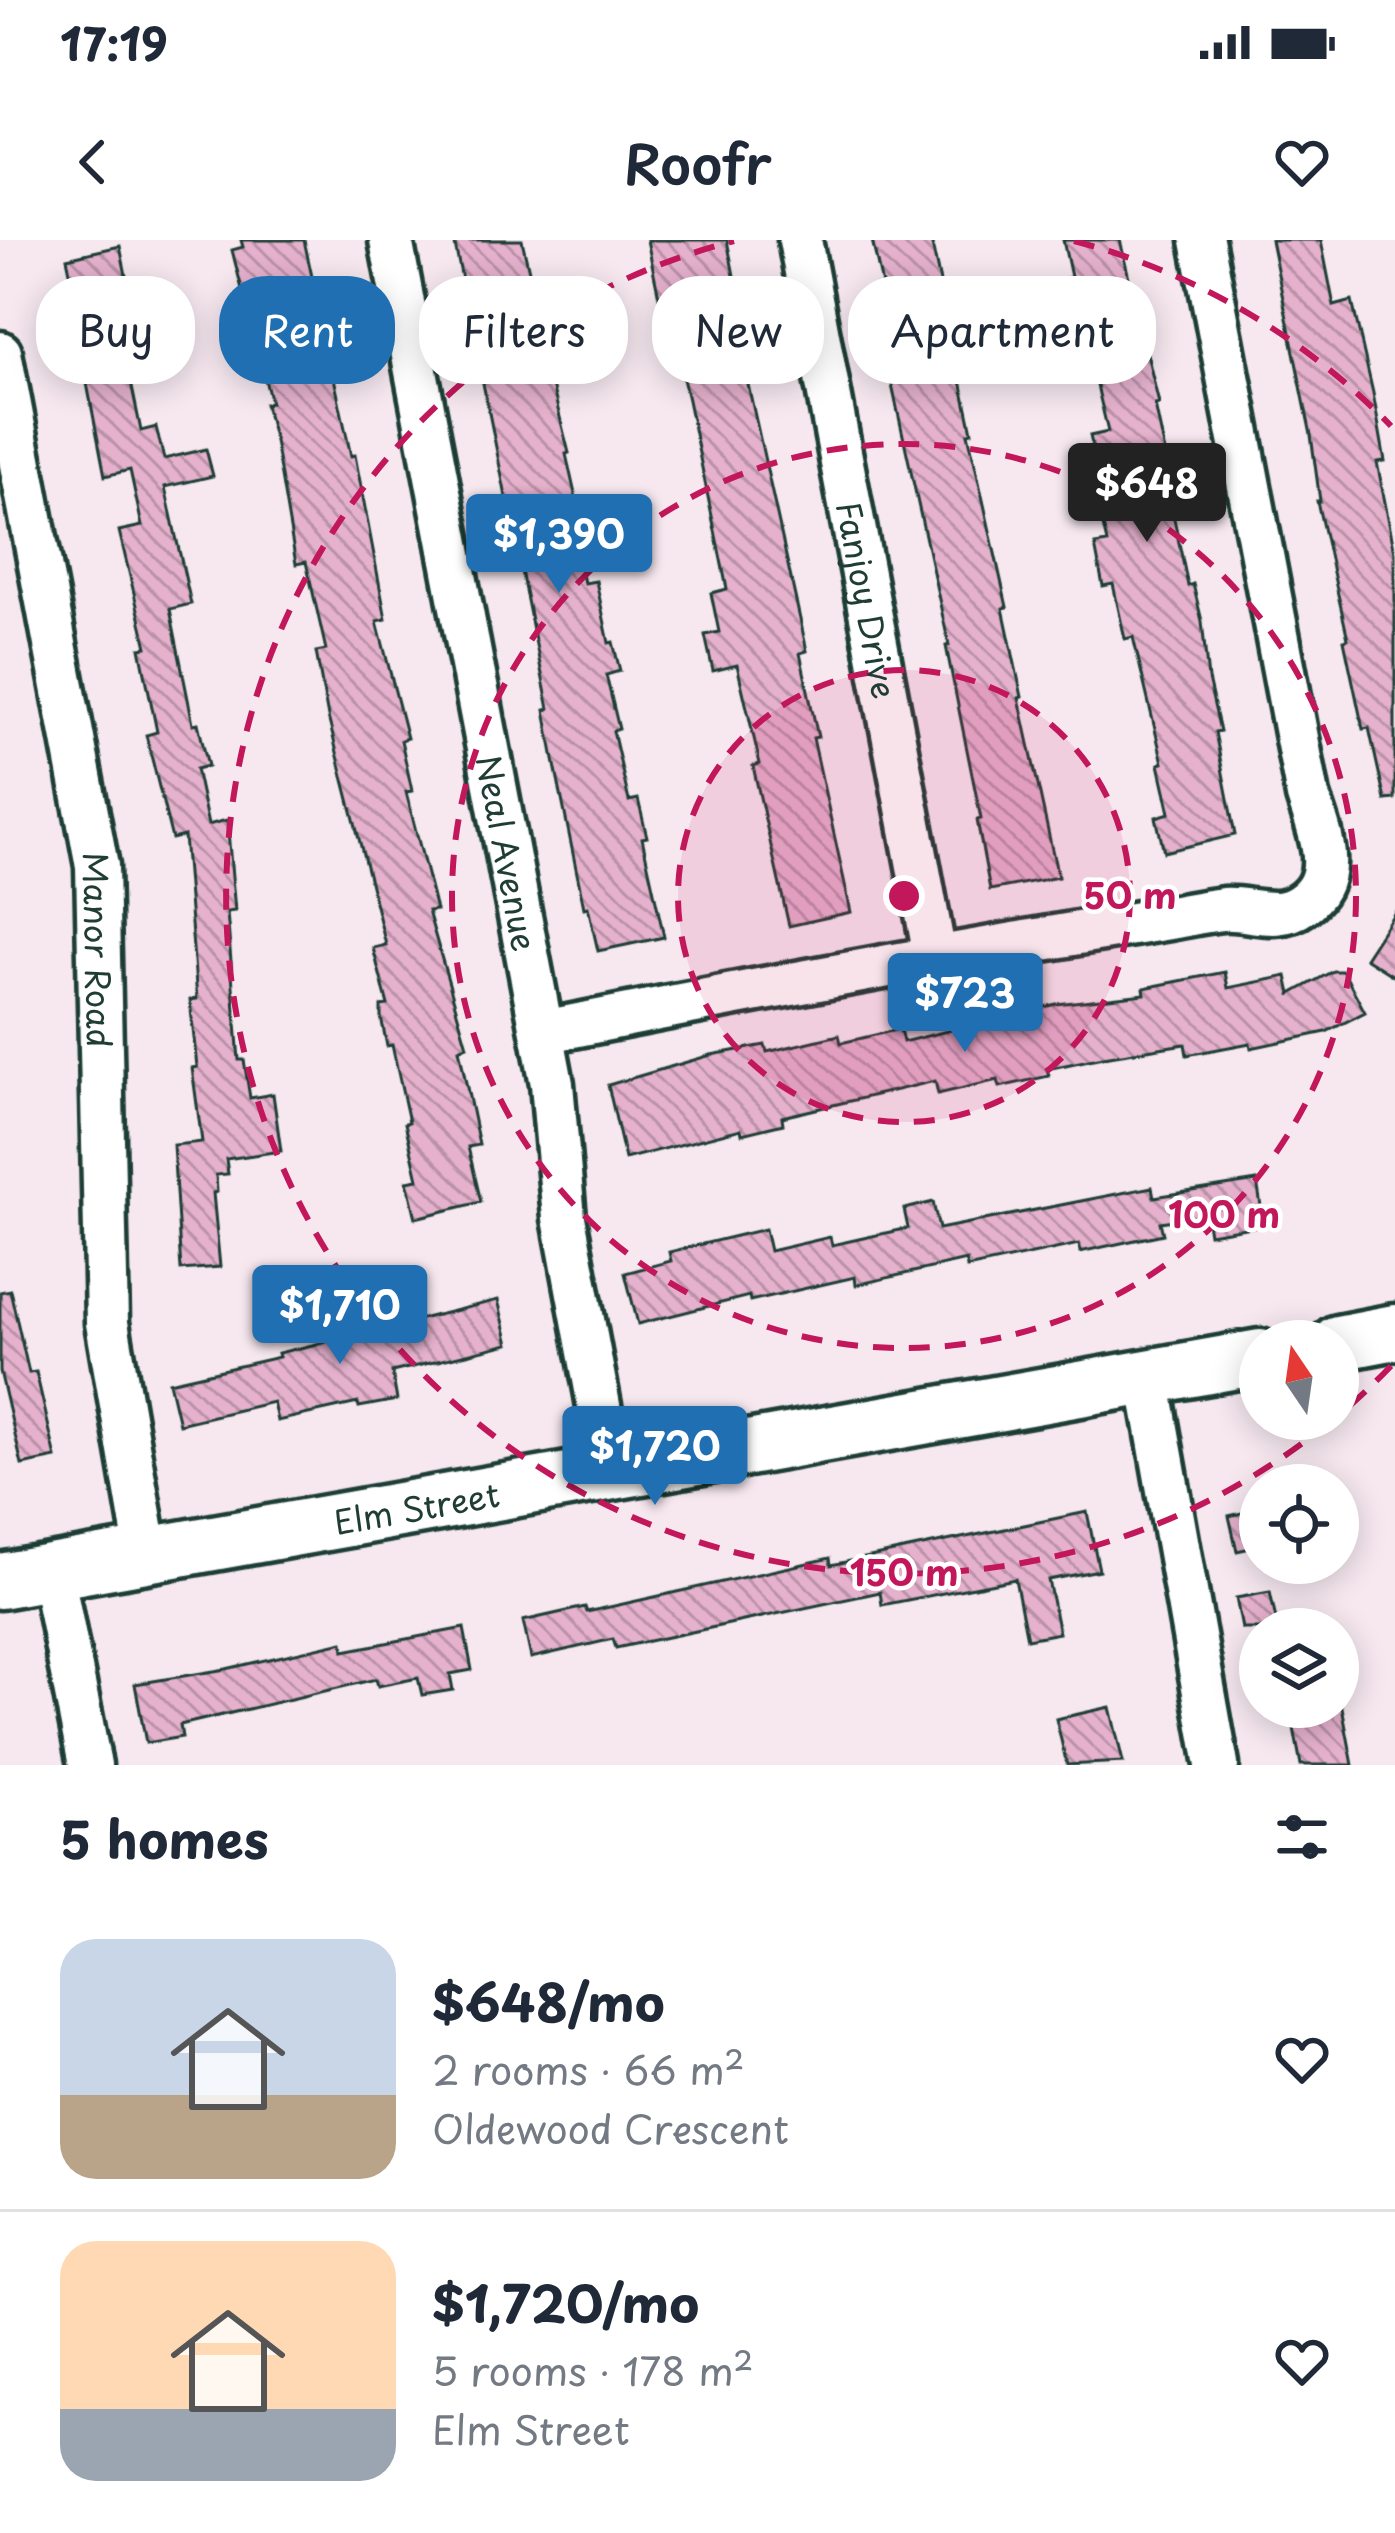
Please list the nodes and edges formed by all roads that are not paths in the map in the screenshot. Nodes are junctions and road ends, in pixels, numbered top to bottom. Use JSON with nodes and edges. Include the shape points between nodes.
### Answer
{"nodes":[{"id":1,"x":391,"y":240,"type":"edge"},
{"id":2,"x":800,"y":240,"type":"edge"},
{"id":3,"x":1202,"y":240,"type":"edge"},
{"id":4,"x":0,"y":353,"type":"edge"},
{"id":5,"x":935,"y":956,"type":"junction"},
{"id":6,"x":543,"y":1032,"type":"junction"},
{"id":7,"x":1395,"y":1332,"type":"edge"},
{"id":8,"x":1359,"y":1338,"type":"edge"},
{"id":9,"x":1239,"y":1361,"type":"edge"},
{"id":10,"x":1148,"y":1378,"type":"junction"},
{"id":11,"x":611,"y":1470,"type":"junction"},
{"id":12,"x":148,"y":1555,"type":"junction"},
{"id":13,"x":26,"y":1576,"type":"edge"},
{"id":14,"x":90,"y":1765,"type":"edge"},
{"id":15,"x":1217,"y":1765,"type":"edge"}],
"edges":[{"from":1,"to":6,"type":"street","name":"Neal Avenue"},
{"from":2,"to":5,"type":"street","name":"Fanjoy Drive"},
{"from":3,"to":5,"type":"street","via":[[1325,869],[1303,904],[1283,913],[1228,908]]},
{"from":4,"to":12,"type":"street","name":"Manor Road","via":[[97,866],[106,1323]]},
{"from":5,"to":6,"type":"street"},
{"from":6,"to":11,"type":"street","name":"Neal Avenue","via":[[564,1218]]},
{"from":7,"to":8,"type":"main road"},
{"from":9,"to":10,"type":"main road","name":"Elm Street"},
{"from":10,"to":11,"type":"main road","name":"Elm Street"},
{"from":10,"to":15,"type":"street"},
{"from":11,"to":12,"type":"main road","name":"Elm Street"},
{"from":12,"to":13,"type":"main road","name":"Elm Street"},
{"from":13,"to":14,"type":"street"}]}
